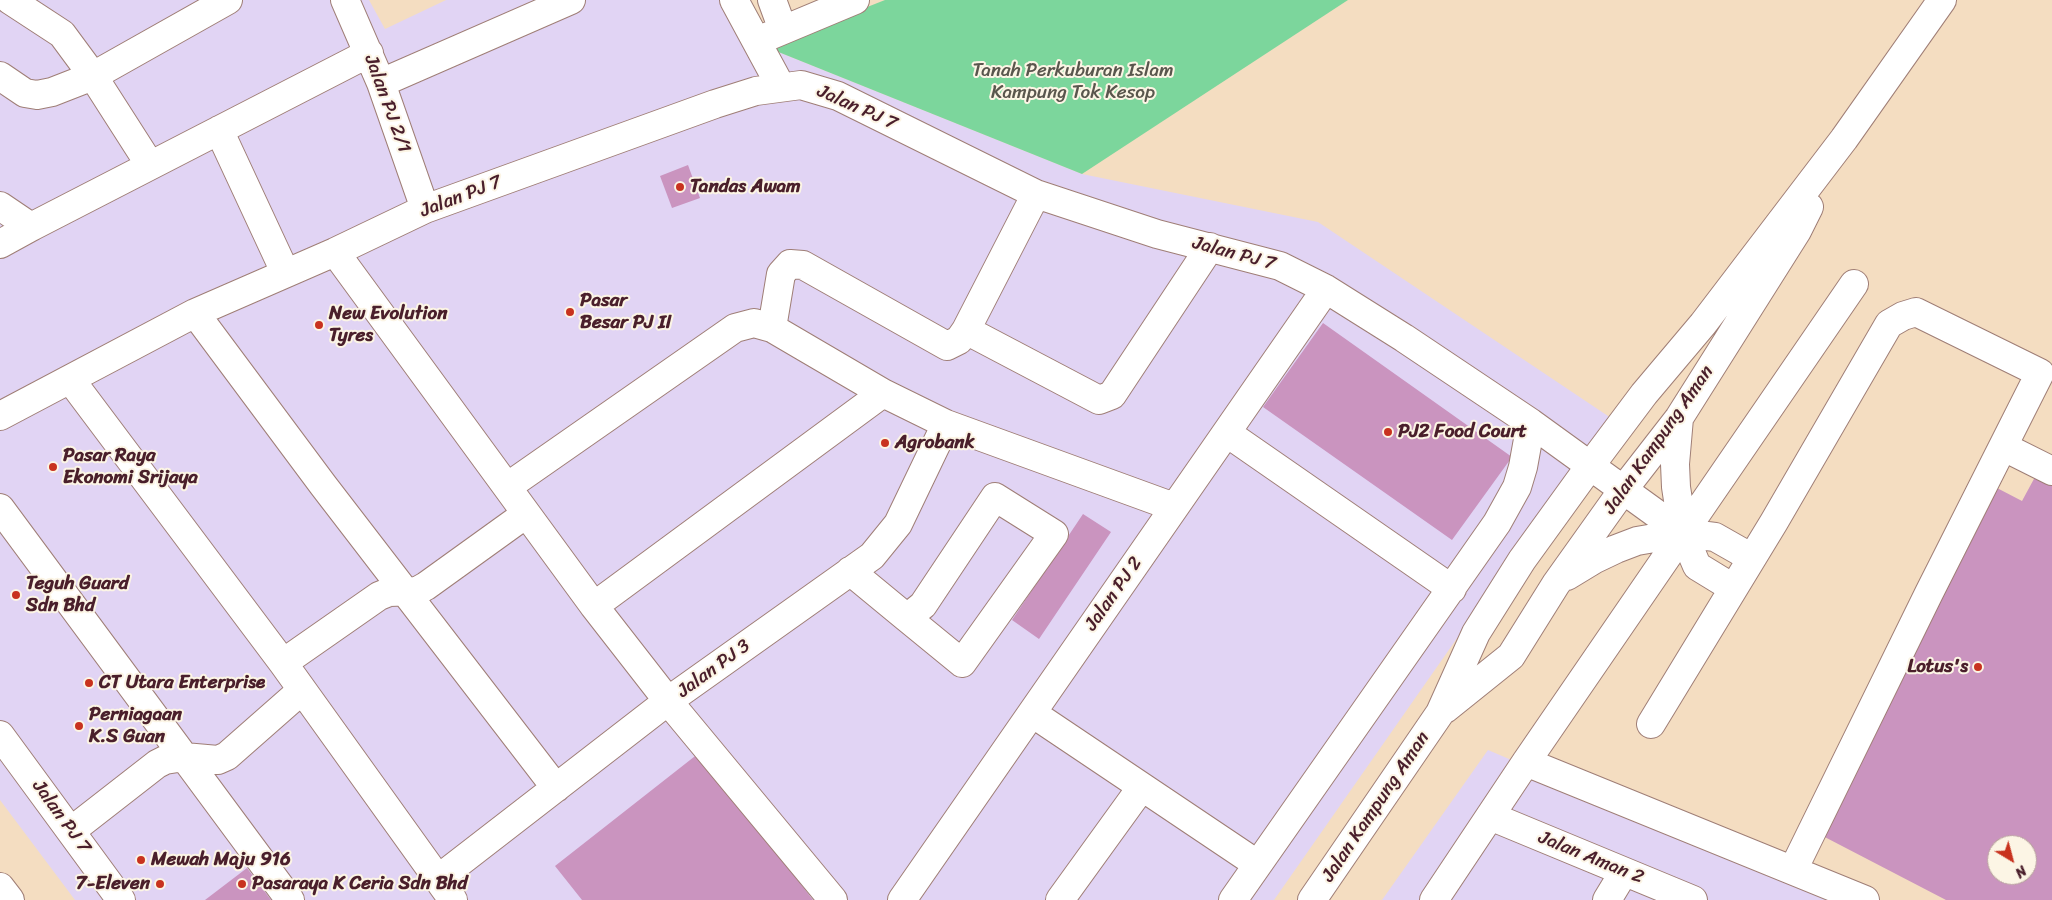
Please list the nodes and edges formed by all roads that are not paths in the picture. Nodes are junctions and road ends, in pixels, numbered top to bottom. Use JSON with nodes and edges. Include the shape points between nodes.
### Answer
{"nodes":[{"id":1,"x":10,"y":0,"type":"edge"},
{"id":2,"x":228,"y":0,"type":"edge"},
{"id":3,"x":345,"y":0,"type":"edge"},
{"id":4,"x":571,"y":0,"type":"edge"},
{"id":5,"x":734,"y":0,"type":"edge"},
{"id":6,"x":772,"y":0,"type":"edge"},
{"id":7,"x":855,"y":0,"type":"edge"},
{"id":8,"x":1942,"y":0,"type":"edge"},
{"id":9,"x":783,"y":30,"type":"junction"},
{"id":10,"x":757,"y":41,"type":"junction"},
{"id":11,"x":369,"y":53,"type":"junction"},
{"id":12,"x":0,"y":76,"type":"edge"},
{"id":13,"x":93,"y":76,"type":"junction"},
{"id":14,"x":381,"y":83,"type":"junction"},
{"id":15,"x":781,"y":87,"type":"junction"},
{"id":16,"x":218,"y":130,"type":"junction"},
{"id":17,"x":1844,"y":139,"type":"junction"},
{"id":18,"x":150,"y":166,"type":"junction"},
{"id":19,"x":1036,"y":194,"type":"junction"},
{"id":20,"x":0,"y":206,"type":"edge"},
{"id":21,"x":425,"y":209,"type":"junction"},
{"id":22,"x":31,"y":227,"type":"junction"},
{"id":23,"x":0,"y":244,"type":"edge"},
{"id":24,"x":1210,"y":247,"type":"junction"},
{"id":25,"x":334,"y":252,"type":"junction"},
{"id":26,"x":285,"y":272,"type":"junction"},
{"id":27,"x":1854,"y":284,"type":"dead end"},
{"id":28,"x":1326,"y":289,"type":"junction"},
{"id":29,"x":195,"y":313,"type":"junction"},
{"id":30,"x":772,"y":328,"type":"junction"},
{"id":31,"x":966,"y":330,"type":"junction"},
{"id":32,"x":2046,"y":376,"type":"edge"},
{"id":33,"x":70,"y":379,"type":"junction"},
{"id":34,"x":883,"y":393,"type":"junction"},
{"id":35,"x":4,"y":416,"type":"edge"},
{"id":36,"x":1679,"y":418,"type":"junction"},
{"id":37,"x":1531,"y":423,"type":"junction"},
{"id":38,"x":946,"y":424,"type":"junction"},
{"id":39,"x":1227,"y":433,"type":"junction"},
{"id":40,"x":2004,"y":446,"type":"junction"},
{"id":41,"x":1590,"y":466,"type":"junction"},
{"id":42,"x":2052,"y":471,"type":"edge"},
{"id":43,"x":507,"y":488,"type":"junction"},
{"id":44,"x":1623,"y":490,"type":"junction"},
{"id":45,"x":1174,"y":507,"type":"junction"},
{"id":46,"x":0,"y":508,"type":"edge"},
{"id":47,"x":526,"y":514,"type":"junction"},
{"id":48,"x":1683,"y":533,"type":"junction"},
{"id":49,"x":1752,"y":558,"type":"junction"},
{"id":50,"x":850,"y":571,"type":"junction"},
{"id":51,"x":1556,"y":584,"type":"junction"},
{"id":52,"x":1733,"y":588,"type":"junction"},
{"id":53,"x":1452,"y":589,"type":"junction"},
{"id":54,"x":405,"y":592,"type":"junction"},
{"id":55,"x":594,"y":606,"type":"junction"},
{"id":56,"x":907,"y":618,"type":"junction"},
{"id":57,"x":283,"y":663,"type":"junction"},
{"id":58,"x":302,"y":690,"type":"junction"},
{"id":59,"x":668,"y":701,"type":"junction"},
{"id":60,"x":1032,"y":713,"type":"junction"},
{"id":61,"x":1440,"y":713,"type":"junction"},
{"id":62,"x":1651,"y":724,"type":"dead end"},
{"id":63,"x":0,"y":735,"type":"edge"},
{"id":64,"x":184,"y":757,"type":"junction"},
{"id":65,"x":1526,"y":762,"type":"junction"},
{"id":66,"x":556,"y":788,"type":"junction"},
{"id":67,"x":1141,"y":788,"type":"junction"},
{"id":68,"x":1490,"y":816,"type":"junction"},
{"id":69,"x":71,"y":831,"type":"junction"},
{"id":70,"x":1257,"y":864,"type":"junction"},
{"id":71,"x":1793,"y":870,"type":"junction"},
{"id":72,"x":1624,"y":872,"type":"junction"},
{"id":73,"x":0,"y":887,"type":"edge"},
{"id":74,"x":446,"y":890,"type":"edge"},
{"id":75,"x":10,"y":900,"type":"edge"},
{"id":76,"x":122,"y":900,"type":"edge"},
{"id":77,"x":290,"y":900,"type":"edge"},
{"id":78,"x":833,"y":900,"type":"edge"},
{"id":79,"x":902,"y":900,"type":"edge"},
{"id":80,"x":1060,"y":900,"type":"edge"},
{"id":81,"x":1232,"y":900,"type":"edge"},
{"id":82,"x":1312,"y":900,"type":"edge"},
{"id":83,"x":1434,"y":900,"type":"edge"},
{"id":84,"x":1607,"y":900,"type":"edge"},
{"id":85,"x":1693,"y":900,"type":"edge"},
{"id":86,"x":1865,"y":900,"type":"edge"}],
"edges":[{"from":1,"to":13,"type":"main road","via":[[62,34]]},
{"from":2,"to":13,"type":"main road"},
{"from":3,"to":11,"type":"main road","name":"Jalan PJ 2/1"},
{"from":4,"to":14,"type":"main road"},
{"from":5,"to":10,"type":"main road"},
{"from":6,"to":9,"type":"main road"},
{"from":7,"to":9,"type":"main road"},
{"from":8,"to":17,"type":"main road","name":"Jalan Kampung Aman"},
{"from":9,"to":10,"type":"main road"},
{"from":10,"to":15,"type":"main road"},
{"from":11,"to":14,"type":"main road","name":"Jalan PJ 2/1"},
{"from":11,"to":16,"type":"main road"},
{"from":12,"to":13,"type":"main road","via":[[25,93],[38,95]]},
{"from":13,"to":18,"type":"main road"},
{"from":14,"to":21,"type":"main road","name":"Jalan PJ 2/1"},
{"from":15,"to":19,"type":"main road","name":"Jalan PJ 7","via":[[801,85],[838,96]]},
{"from":15,"to":21,"type":"main road","name":"Jalan PJ 7","via":[[716,104]]},
{"from":16,"to":18,"type":"main road"},
{"from":16,"to":26,"type":"main road"},
{"from":17,"to":36,"type":"main road","name":"Jalan Kampung Aman","via":[[1797,231]]},
{"from":17,"to":41,"type":"main road","name":"Jalan Kampung Aman"},
{"from":18,"to":22,"type":"main road"},
{"from":19,"to":24,"type":"main road","name":"Jalan PJ 7","via":[[1157,234]]},
{"from":19,"to":31,"type":"main road"},
{"from":20,"to":22,"type":"main road"},
{"from":21,"to":25,"type":"main road","name":"Jalan PJ 7"},
{"from":22,"to":23,"type":"main road"},
{"from":24,"to":28,"type":"main road","name":"Jalan PJ 7","via":[[1280,266]]},
{"from":24,"to":31,"type":"main road","via":[[1112,395],[1099,400]]},
{"from":25,"to":26,"type":"main road","name":"Jalan PJ 7"},
{"from":25,"to":43,"type":"main road"},
{"from":26,"to":29,"type":"main road","name":"Jalan PJ 7"},
{"from":27,"to":48,"type":"main road"},
{"from":28,"to":37,"type":"main road","name":"Jalan PJ 7"},
{"from":28,"to":39,"type":"main road","name":"Jalan PJ 2"},
{"from":29,"to":33,"type":"main road","name":"Jalan PJ 7"},
{"from":29,"to":54,"type":"main road"},
{"from":30,"to":31,"type":"main road","via":[[781,274],[790,264],[803,265],[947,346]]},
{"from":30,"to":34,"type":"main road"},
{"from":30,"to":43,"type":"main road","via":[[754,323],[736,328]]},
{"from":32,"to":40,"type":"main road"},
{"from":32,"to":49,"type":"main road","via":[[1916,312],[1889,324]]},
{"from":33,"to":35,"type":"main road","name":"Jalan PJ 7"},
{"from":33,"to":57,"type":"main road"},
{"from":34,"to":38,"type":"main road"},
{"from":34,"to":55,"type":"main road"},
{"from":36,"to":44,"type":"main road","name":"Jalan Kampung Aman"},
{"from":36,"to":48,"type":"main road","via":[[1676,487]]},
{"from":37,"to":41,"type":"main road","name":"Jalan PJ 7"},
{"from":37,"to":53,"type":"main road","via":[[1523,467],[1508,505]]},
{"from":38,"to":45,"type":"main road"},
{"from":38,"to":50,"type":"main road","name":"Jalan PJ 3","via":[[898,524],[872,556]]},
{"from":39,"to":45,"type":"main road","name":"Jalan PJ 2"},
{"from":39,"to":53,"type":"main road"},
{"from":40,"to":42,"type":"main road"},
{"from":40,"to":71,"type":"main road"},
{"from":41,"to":44,"type":"main road","name":"Jalan PJ 7"},
{"from":41,"to":61,"type":"main road","name":"Jalan Kampung Aman","via":[[1522,560],[1476,633]]},
{"from":43,"to":47,"type":"main road"},
{"from":44,"to":48,"type":"main road","name":"Jalan PJ 7"},
{"from":44,"to":51,"type":"main road","name":"Jalan Kampung Aman"},
{"from":45,"to":60,"type":"main road","name":"Jalan PJ 2"},
{"from":46,"to":64,"type":"main road"},
{"from":47,"to":54,"type":"main road","via":[[426,586]]},
{"from":47,"to":55,"type":"main road"},
{"from":48,"to":49,"type":"main road","via":[[1715,536]]},
{"from":48,"to":51,"type":"main road","via":[[1637,541],[1616,549]]},
{"from":48,"to":52,"type":"main road","via":[[1697,566]]},
{"from":48,"to":65,"type":"main road"},
{"from":49,"to":52,"type":"main road"},
{"from":50,"to":56,"type":"main road"},
{"from":50,"to":59,"type":"main road","name":"Jalan PJ 3"},
{"from":51,"to":61,"type":"main road","name":"Jalan Kampung Aman","via":[[1511,656]]},
{"from":52,"to":62,"type":"main road"},
{"from":53,"to":70,"type":"main road"},
{"from":54,"to":57,"type":"main road","via":[[379,596]]},
{"from":54,"to":66,"type":"main road"},
{"from":55,"to":59,"type":"main road"},
{"from":56,"to":56,"type":"main road","via":[[923,605],[995,497],[1054,534],[962,663]]},
{"from":57,"to":58,"type":"main road"},
{"from":58,"to":64,"type":"main road","via":[[227,756],[218,760]]},
{"from":58,"to":74,"type":"main road"},
{"from":59,"to":66,"type":"main road","name":"Jalan PJ 3"},
{"from":59,"to":78,"type":"main road"},
{"from":60,"to":67,"type":"main road"},
{"from":60,"to":79,"type":"main road","name":"Jalan PJ 2"},
{"from":61,"to":82,"type":"main road","name":"Jalan Kampung Aman"},
{"from":63,"to":69,"type":"main road","name":"Jalan PJ 7"},
{"from":64,"to":69,"type":"main road","via":[[157,764]]},
{"from":64,"to":77,"type":"main road"},
{"from":65,"to":68,"type":"main road"},
{"from":65,"to":71,"type":"main road"},
{"from":66,"to":74,"type":"main road","name":"Jalan PJ 3"},
{"from":67,"to":70,"type":"main road"},
{"from":67,"to":80,"type":"main road"},
{"from":68,"to":72,"type":"main road","name":"Jalan Aman 2"},
{"from":68,"to":83,"type":"main road"},
{"from":69,"to":76,"type":"main road","name":"Jalan PJ 7"},
{"from":70,"to":81,"type":"main road"},
{"from":71,"to":86,"type":"main road"},
{"from":72,"to":84,"type":"main road"},
{"from":72,"to":85,"type":"main road","name":"Jalan Aman 2"},
{"from":73,"to":75,"type":"main road"}]}
